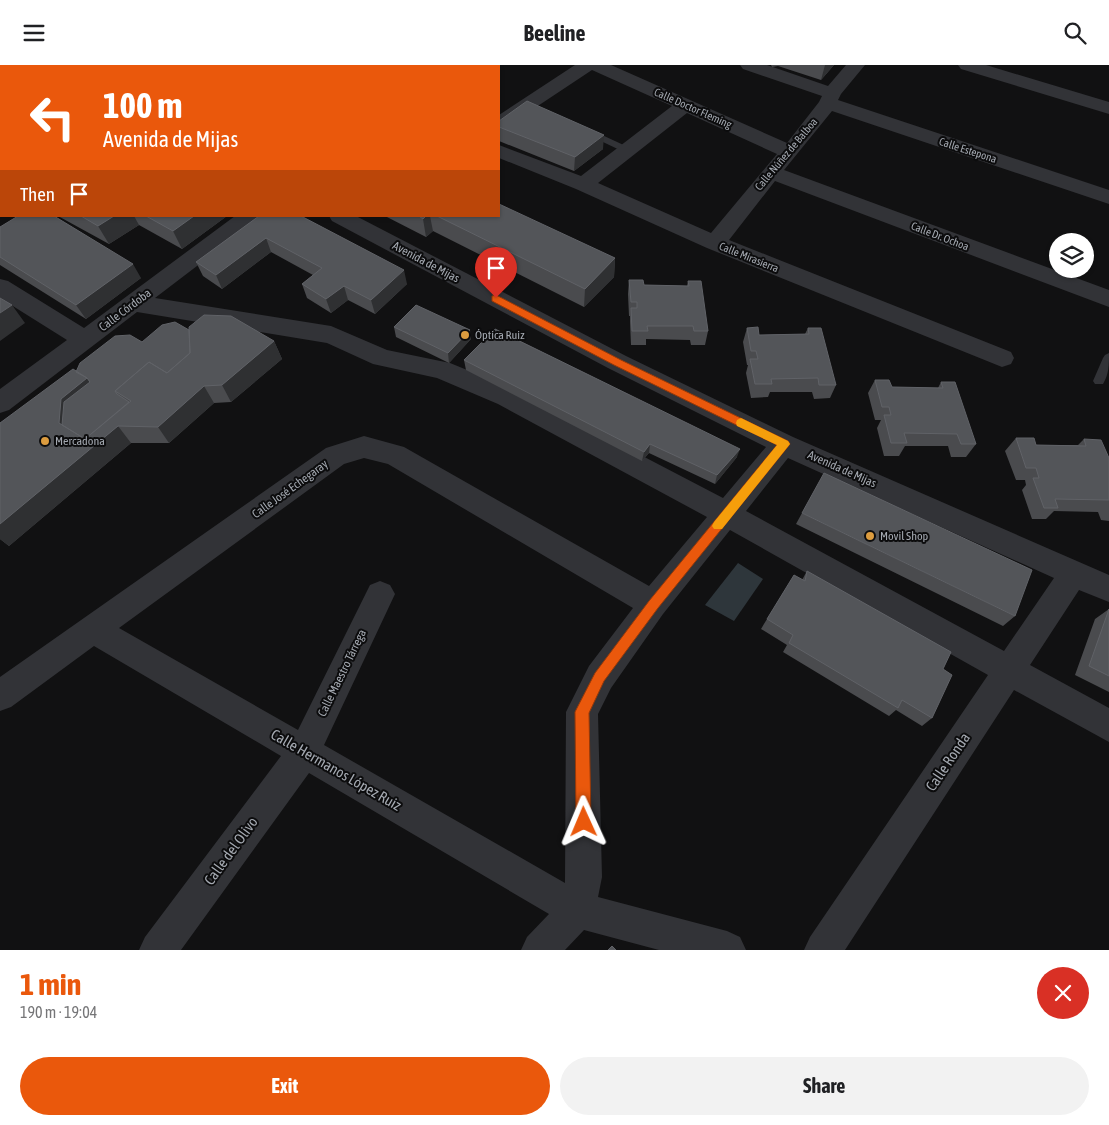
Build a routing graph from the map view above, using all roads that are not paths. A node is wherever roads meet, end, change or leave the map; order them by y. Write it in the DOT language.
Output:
graph roads {
  1 [pos="587,65"];
  2 [pos="596,65"];
  3 [pos="749,65"];
  4 [pos="856,65"];
  5 [pos="967,65"];
  6 [pos="830,98"];
  7 [pos="686,105"];
  8 [pos="1109,108"];
  9 [pos="500,122"];
  10 [pos="582,129"];
  11 [pos="626,150"];
  12 [pos="500,151"];
  13 [pos="790,152"];
  14 [pos="770,172"];
  15 [pos="583,183"];
  16 [pos="1109,197"];
  17 [pos="248,217"];
  18 [pos="341,217"];
  19 [pos="715,243"];
  20 [pos="0,287"];
  21 [pos="1109,299"];
  22 [pos="134,303"];
  23 [pos="85,339"];
  24 [pos="1002,358"];
  25 [pos="1109,358"];
  26 [pos="1099,381"];
  27 [pos="0,403"];
  28 [pos="784,444"];
  29 [pos="727,514"];
  30 [pos="1074,573"];
  31 [pos="1109,589"];
  32 [pos="380,594"];
  33 [pos="653,605"];
  34 [pos="94,630"];
  35 [pos="1009,670"];
  36 [pos="0,696"];
  37 [pos="1109,726"];
  38 [pos="304,752"];
  39 [pos="578,910"];
  40 [pos="158,950"];
  41 [pos="540,950"];
  42 [pos="727,950"];
  43 [pos="823,950"];
  1 -- 9 [label="street"];
  2 -- 7 [label="street, Calle Doctor Fleming"];
  3 -- 6 [label="street, Calle Estepona"];
  4 -- 6 [label="street, Calle Núñez de Balboa"];
  5 -- 8 [label="street"];
  6 -- 13 [label="street, Calle Núñez de Balboa"];
  6 -- 16 [label="street, Calle Estepona"];
  7 -- 11 [label="street"];
  7 -- 13 [label="street, Calle Doctor Fleming"];
  10 -- 11 [label="lane"];
  11 -- 15 [label="street"];
  12 -- 15 [label="street, Calle Mirasierra"];
  13 -- 14 [label="street, Calle Núñez de Balboa"];
  14 -- 19 [label="street, Calle Núñez de Balboa"];
  14 -- 21 [label="street, Calle Dr. Ochoa"];
  15 -- 19 [label="street, Calle Mirasierra"];
  17 -- 22 [label="street, Calle Córdoba"];
  18 -- 28 [label="street, Avenida de Mijas"];
  19 -- 24 [label="street, Calle Mirasierra"];
  20 -- 23 [label="street"];
  22 -- 23 [label="street, Calle Córdoba"];
  22 -- 29 [label="street"];
  23 -- 27 [label="street, Calle Córdoba"];
  25 -- 26 [label="lane"];
  28 -- 29 [label="street"];
  28 -- 30 [label="street, Avenida de Mijas"];
  29 -- 33 [label="street"];
  29 -- 35 [label="street"];
  30 -- 31 [label="street, Avenida de Mijas"];
  30 -- 35 [label="street, Calle Ronda"];
  32 -- 38 [label="street, Calle Maestro Tárrega"];
  33 -- 34 [label="street, Calle José Echegaray"];
  33 -- 39 [label="street"];
  34 -- 36 [label="street, Calle José Echegaray"];
  34 -- 38 [label="street, Calle Hermanos López Ruiz"];
  35 -- 37 [label="street"];
  35 -- 43 [label="street, Calle Ronda"];
  38 -- 39 [label="street, Calle Hermanos López Ruiz"];
  38 -- 40 [label="street, Calle del Olivo"];
  39 -- 41 [label="street"];
  39 -- 42 [label="street, Calle Hermanos López Ruiz"];
}
